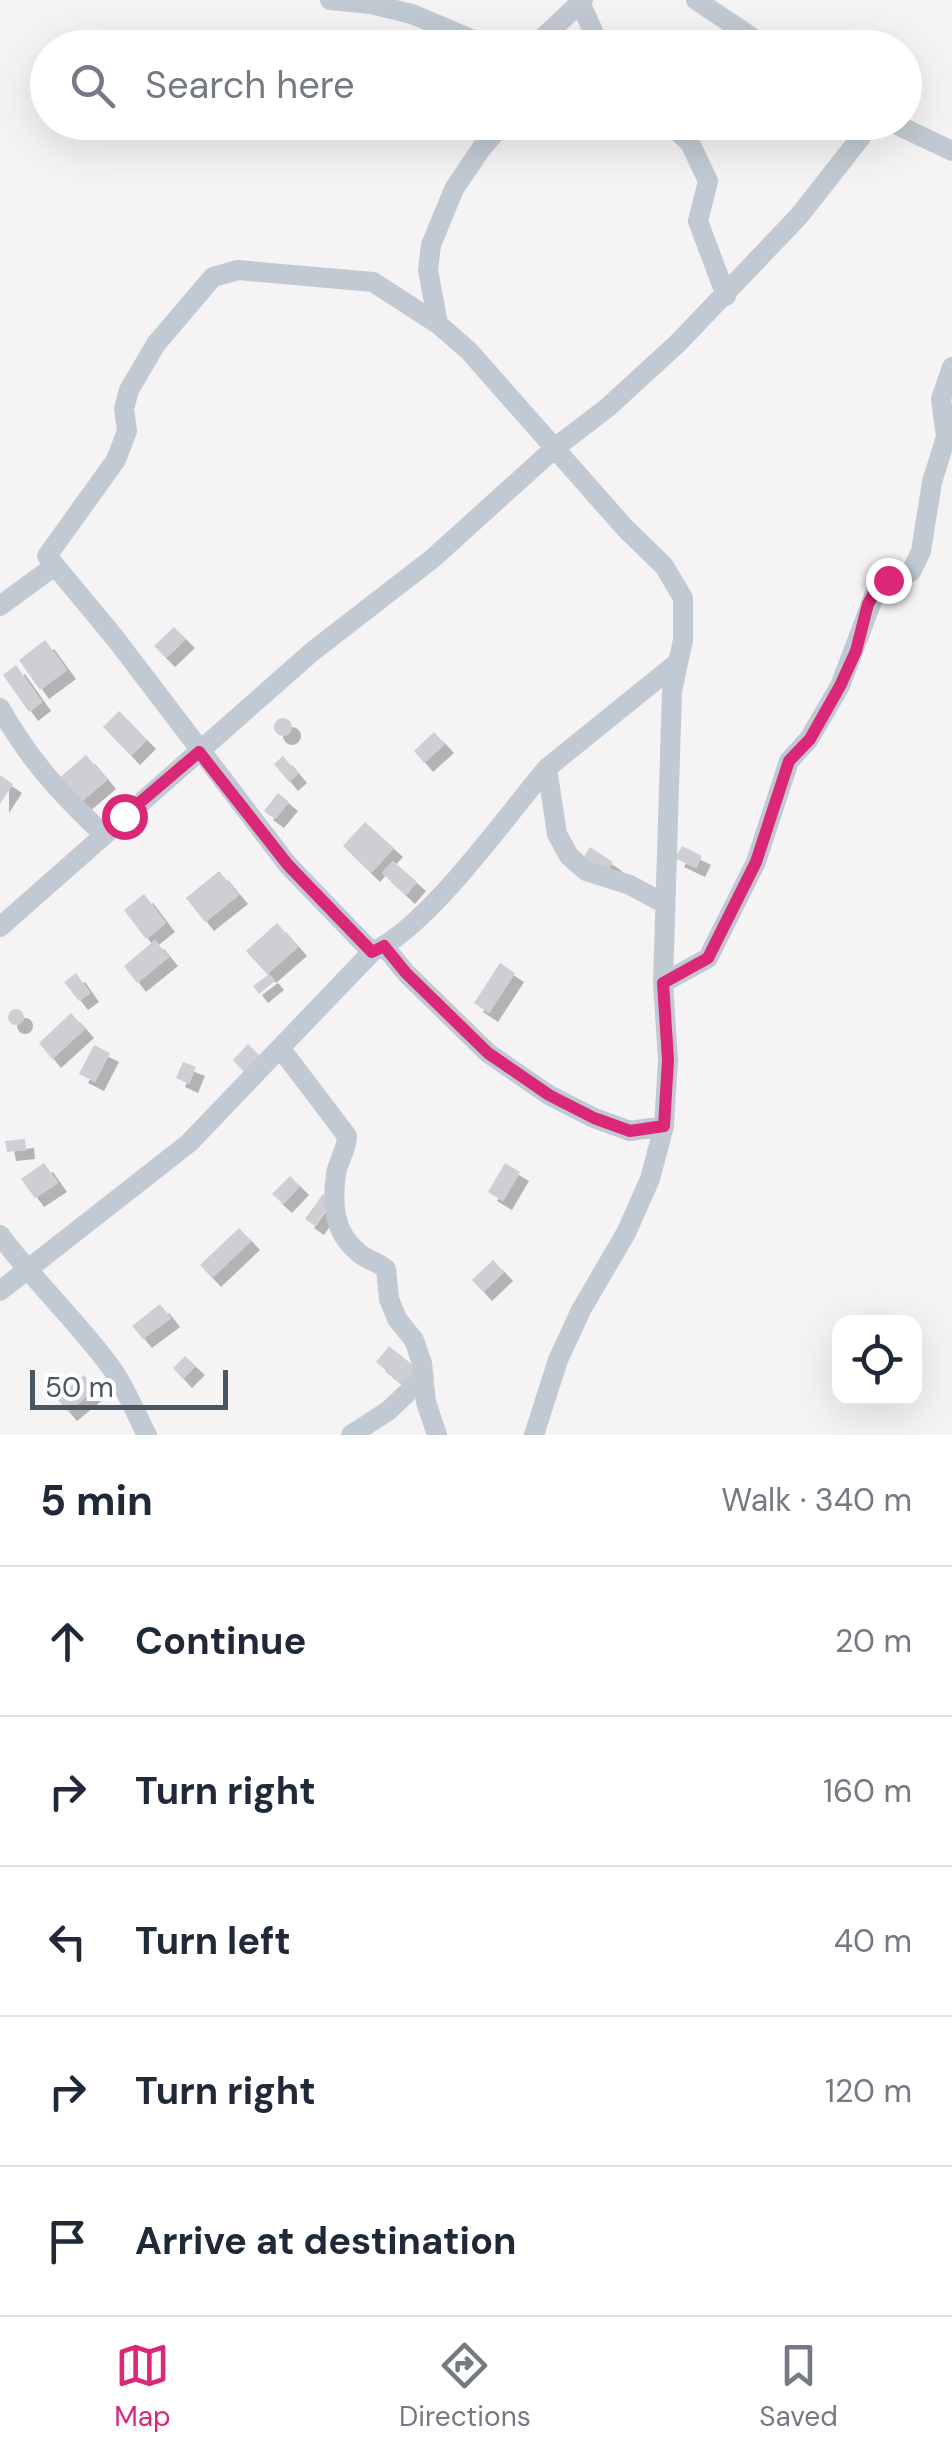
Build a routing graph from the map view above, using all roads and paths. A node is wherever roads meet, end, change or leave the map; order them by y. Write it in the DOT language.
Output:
graph roads {
  1 [pos="330,0"];
  2 [pos="696,0"];
  3 [pos="582,2"];
  4 [pos="450,30"];
  5 [pos="552,30"];
  6 [pos="594,30"];
  7 [pos="741,30"];
  8 [pos="922,137"];
  9 [pos="490,140"];
  10 [pos="686,140"];
  11 [pos="855,140"];
  12 [pos="952,151"];
  13 [pos="726,296"];
  14 [pos="438,324"];
  15 [pos="952,367"];
  16 [pos="556,447"];
  17 [pos="54,567"];
  18 [pos="0,606"];
  19 [pos="677,663"];
  20 [pos="0,708"];
  21 [pos="199,752"];
  22 [pos="547,768"];
  23 [pos="104,835"];
  24 [pos="665,904"];
  25 [pos="0,926"];
  26 [pos="378,949"];
  27 [pos="663,983"];
  28 [pos="281,1049"];
  29 [pos="664,1126"];
  30 [pos="0,1235"];
  31 [pos="26,1270"];
  32 [pos="0,1291"];
  33 [pos="424,1377"];
  34 [pos="147,1435"];
  35 [pos="351,1435"];
  36 [pos="437,1435"];
  37 [pos="534,1435"];
  1 -- 4 [label="street"];
  2 -- 7 [label="street"];
  3 -- 5 [label="street"];
  3 -- 6 [label="street"];
  8 -- 12 [label="street"];
  9 -- 14 [label="street"];
  10 -- 13 [label="street"];
  11 -- 13 [label="street"];
  13 -- 16 [label="street"];
  14 -- 16 [label="street"];
  14 -- 17 [label="street"];
  15 -- 27 [label="street"];
  16 -- 19 [label="street"];
  16 -- 21 [label="street"];
  17 -- 18 [label="street"];
  17 -- 21 [label="street"];
  19 -- 22 [label="street"];
  19 -- 24 [label="street"];
  20 -- 23 [label="street"];
  21 -- 23 [label="street"];
  21 -- 26 [label="street"];
  22 -- 24 [label="street"];
  22 -- 26 [label="street"];
  23 -- 25 [label="street"];
  24 -- 27 [label="street"];
  26 -- 28 [label="street"];
  26 -- 29 [label="street"];
  27 -- 29 [label="street"];
  28 -- 31 [label="street"];
  28 -- 33 [label="street"];
  29 -- 37 [label="street"];
  30 -- 31 [label="street"];
  31 -- 32 [label="street"];
  31 -- 34 [label="street"];
  33 -- 35 [label="street"];
  33 -- 36 [label="street"];
}
